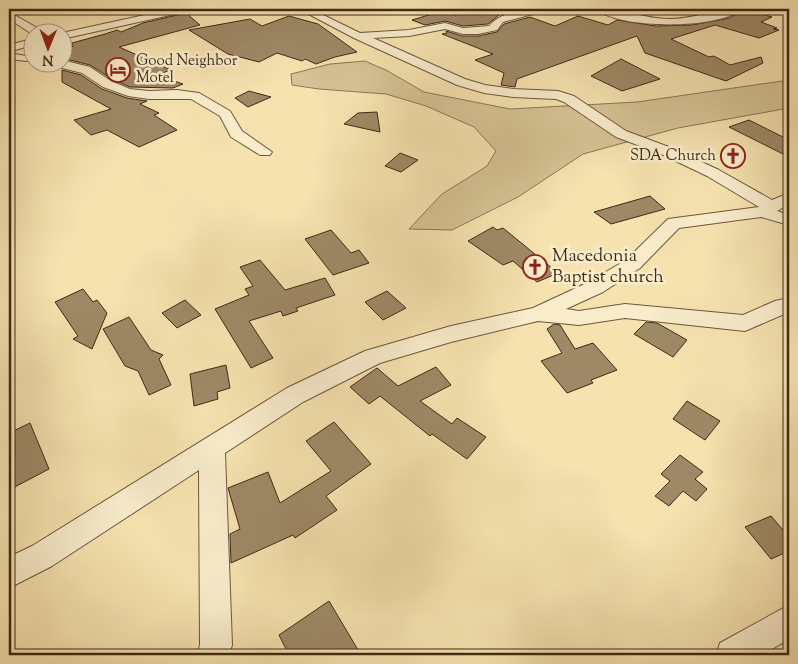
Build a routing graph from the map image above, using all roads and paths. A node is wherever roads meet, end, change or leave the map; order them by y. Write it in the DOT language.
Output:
graph roads {
  1 [pos="184,9"];
  2 [pos="304,9"];
  3 [pos="541,9"];
  4 [pos="601,9"];
  5 [pos="736,9"];
  6 [pos="9,15"];
  7 [pos="22,23"];
  8 [pos="72,34"];
  9 [pos="358,36"];
  10 [pos="22,45"];
  11 [pos="9,49"];
  12 [pos="9,56"];
  13 [pos="22,58"];
  14 [pos="72,66"];
  15 [pos="265,152"];
  16 [pos="778,209"];
  17 [pos="789,305"];
  18 [pos="538,314"];
  19 [pos="212,448"];
  20 [pos="9,573"];
  21 [pos="789,621"];
  22 [pos="213,655"];
  23 [pos="732,655"];
  1 -- 8 [label="street"];
  2 -- 9 [label="street"];
  3 -- 9 [label="street"];
  4 -- 5 [label="street"];
  6 -- 7 [label="street"];
  9 -- 16 [label="street"];
  10 -- 11 [label="street"];
  12 -- 13 [label="street"];
  14 -- 15 [label="street"];
  16 -- 18 [label="street"];
  17 -- 18 [label="street"];
  18 -- 19 [label="street"];
  19 -- 20 [label="street"];
  19 -- 22 [label="street"];
  21 -- 23 [label="street"];
}
